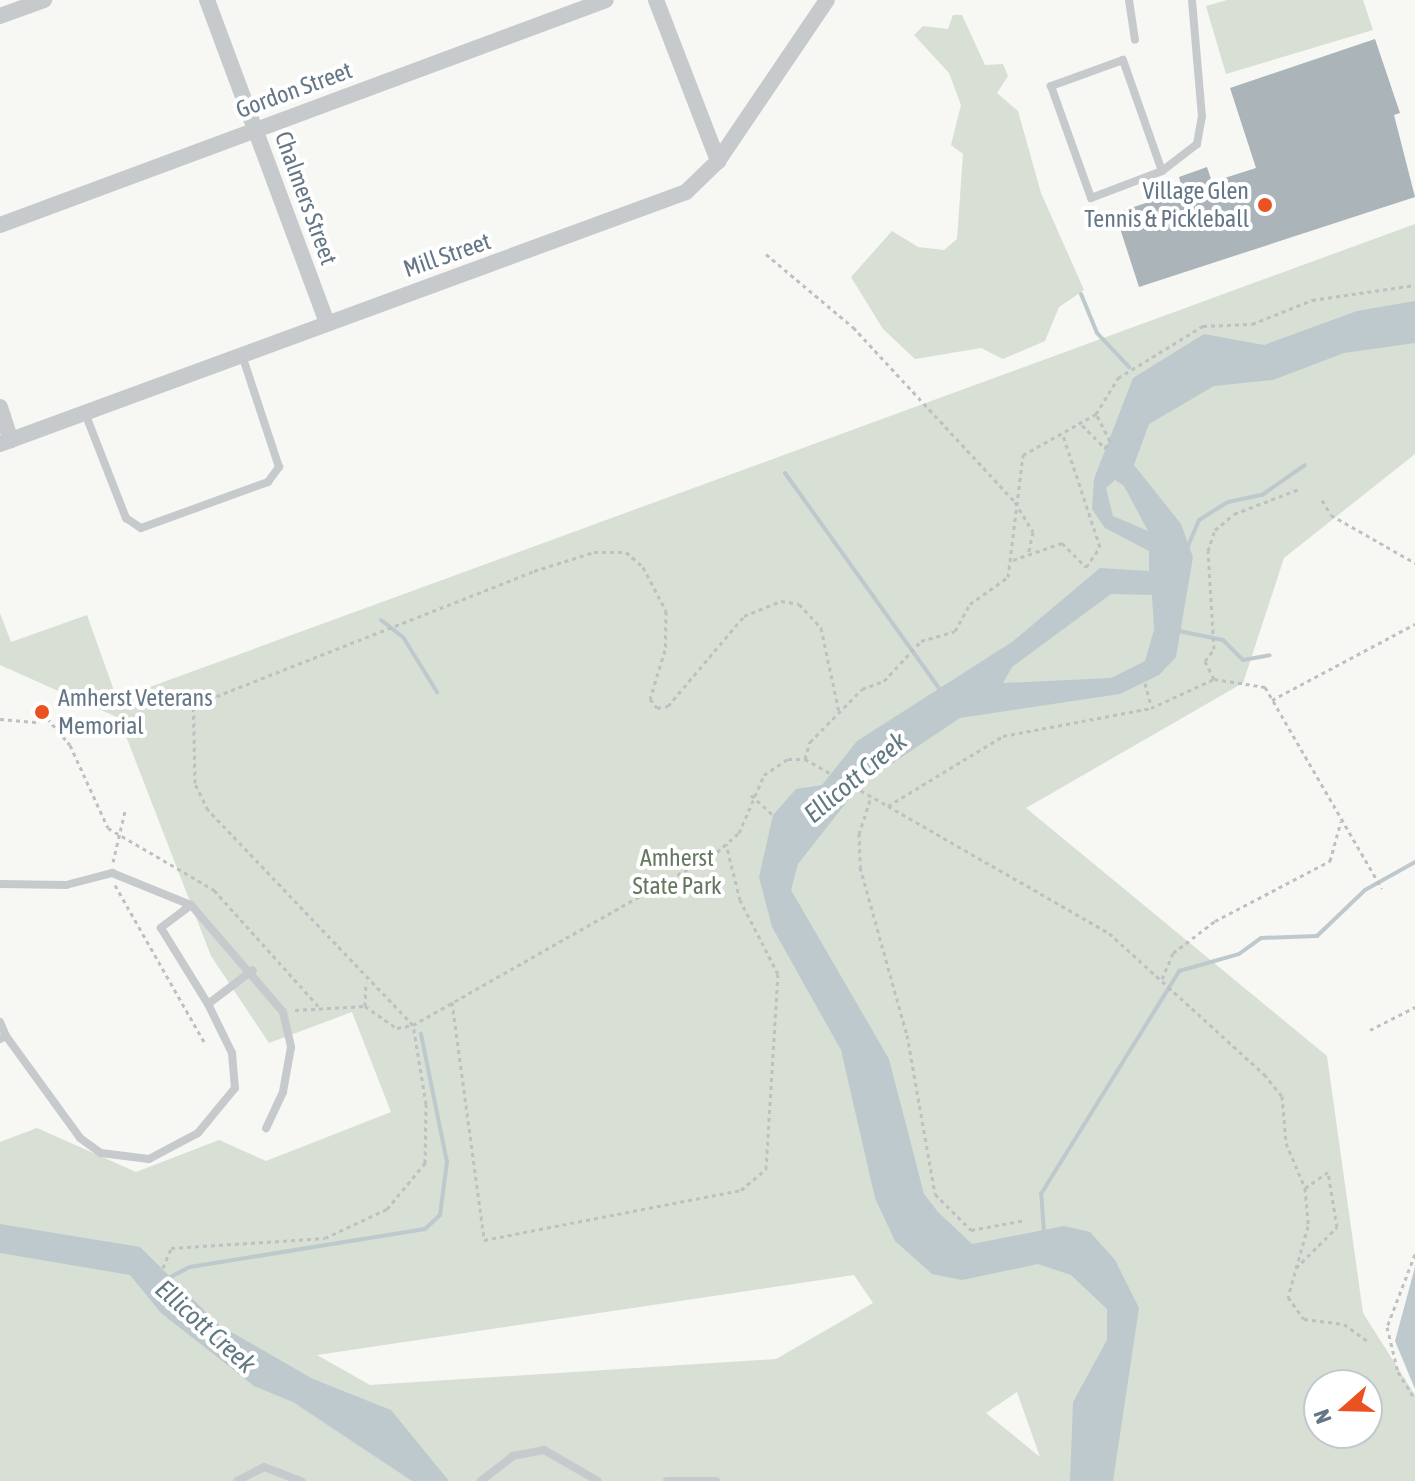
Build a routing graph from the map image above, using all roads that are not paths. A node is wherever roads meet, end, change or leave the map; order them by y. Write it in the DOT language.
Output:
graph roads {
  1 [pos="44,0"];
  2 [pos="207,0"];
  3 [pos="606,0"];
  4 [pos="656,0"];
  5 [pos="827,0"];
  6 [pos="1129,0"];
  7 [pos="1192,0"];
  8 [pos="0,16"];
  9 [pos="1135,40"];
  10 [pos="255,130"];
  11 [pos="718,161"];
  12 [pos="1162,171"];
  13 [pos="0,225"];
  14 [pos="327,322"];
  15 [pos="241,354"];
  16 [pos="0,407"];
  17 [pos="85,412"];
  18 [pos="6,442"];
  19 [pos="0,884"];
  20 [pos="191,905"];
  21 [pos="253,970"];
  22 [pos="208,1004"];
  23 [pos="0,1022"];
  24 [pos="3,1038"];
  25 [pos="266,1128"];
  26 [pos="594,1480"];
  27 [pos="237,1481"];
  28 [pos="301,1481"];
  29 [pos="481,1481"];
  30 [pos="667,1481"];
  31 [pos="716,1481"];
  1 -- 8 [label="street"];
  2 -- 10 [label="street, Chalmers Street"];
  3 -- 10 [label="street, Gordon Street"];
  4 -- 11 [label="street"];
  5 -- 11 [label="street, Mill Street"];
  6 -- 9 [label="lane"];
  7 -- 12 [label="lane"];
  10 -- 13 [label="street, Gordon Street"];
  10 -- 14 [label="street, Chalmers Street"];
  11 -- 14 [label="street, Mill Street"];
  12 -- 12 [label="lane"];
  14 -- 15 [label="street, Mill Street"];
  15 -- 17 [label="street, Mill Street"];
  15 -- 17 [label="lane"];
  16 -- 18 [label="street"];
  17 -- 18 [label="street, Mill Street"];
  19 -- 20 [label="lane"];
  20 -- 21 [label="lane"];
  20 -- 22 [label="lane"];
  21 -- 22 [label="lane"];
  21 -- 25 [label="lane"];
  22 -- 24 [label="lane"];
  23 -- 24 [label="lane"];
  26 -- 29 [label="lane"];
  27 -- 28 [label="lane"];
  30 -- 31 [label="lane"];
}
